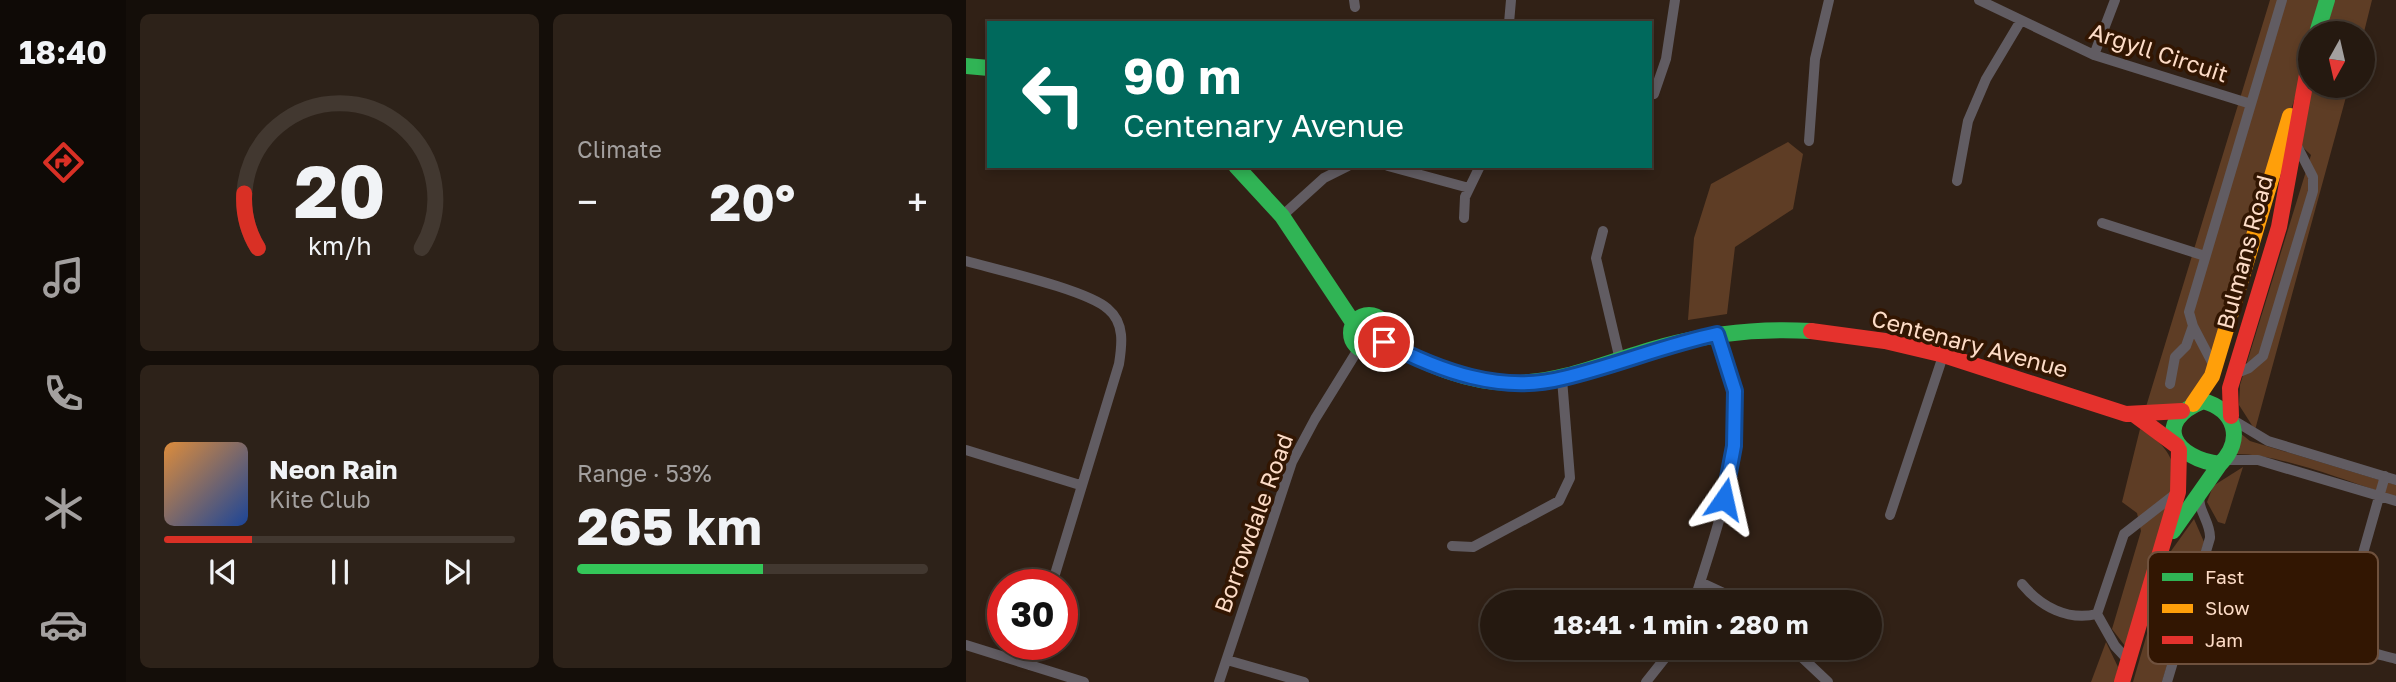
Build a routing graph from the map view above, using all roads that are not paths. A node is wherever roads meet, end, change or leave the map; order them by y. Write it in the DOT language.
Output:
graph roads {
  1 [pos="1511,0"];
  2 [pos="1675,0"];
  3 [pos="1829,0"];
  4 [pos="1979,0"];
  5 [pos="2115,0"];
  6 [pos="2282,0"];
  7 [pos="2327,0"];
  8 [pos="1508,21"];
  9 [pos="2321,21"];
  10 [pos="2020,22"];
  11 [pos="2094,55"];
  12 [pos="966,65"];
  13 [pos="987,68"];
  14 [pos="2298,93"];
  15 [pos="1654,94"];
  16 [pos="2302,98"];
  17 [pos="2251,104"];
  18 [pos="2294,139"];
  19 [pos="1809,141"];
  20 [pos="1238,168"];
  21 [pos="1344,168"];
  22 [pos="1395,168"];
  23 [pos="1479,168"];
  24 [pos="1957,181"];
  25 [pos="1469,188"];
  26 [pos="1282,216"];
  27 [pos="1464,218"];
  28 [pos="2102,223"];
  29 [pos="1604,231"];
  30 [pos="2205,256"];
  31 [pos="966,261"];
  32 [pos="1354,324"];
  33 [pos="2193,327"];
  34 [pos="1717,334"];
  35 [pos="1384,342"];
  36 [pos="2186,346"];
  37 [pos="1359,348"];
  38 [pos="2204,348"];
  39 [pos="1943,356"];
  40 [pos="1620,359"];
  41 [pos="2215,368"];
  42 [pos="2234,374"];
  43 [pos="1562,379"];
  44 [pos="2169,384"];
  45 [pos="2188,407"];
  46 [pos="2135,415"];
  47 [pos="2232,418"];
  48 [pos="2178,448"];
  49 [pos="966,450"];
  50 [pos="2223,462"];
  51 [pos="2390,478"];
  52 [pos="1080,485"];
  53 [pos="2178,492"];
  54 [pos="2200,493"];
  55 [pos="2379,496"];
  56 [pos="2396,501"];
  57 [pos="1890,515"];
  58 [pos="1452,546"];
  59 [pos="2161,552"];
  60 [pos="2162,552"];
  61 [pos="2206,552"];
  62 [pos="2363,552"];
  63 [pos="1056,569"];
  64 [pos="1700,582"];
  65 [pos="2022,584"];
  66 [pos="1698,590"];
  67 [pos="1718,590"];
  68 [pos="2148,594"];
  69 [pos="2097,614"];
  70 [pos="966,646"];
  71 [pos="2378,654"];
  72 [pos="2396,659"];
  73 [pos="1030,660"];
  74 [pos="1227,660"];
  75 [pos="1663,660"];
  76 [pos="1805,660"];
  77 [pos="2128,660"];
  78 [pos="2172,664"];
  79 [pos="1029,665"];
  80 [pos="1084,682"];
  81 [pos="1219,682"];
  82 [pos="1304,682"];
  83 [pos="1646,682"];
  84 [pos="1828,682"];
  85 [pos="2122,682"];
  86 [pos="2167,682"];
  1 -- 8 [label="street"];
  2 -- 15 [label="street"];
  3 -- 19 [label="street"];
  4 -- 10 [label="street, Argyll Circuit"];
  5 -- 11 [label="street"];
  6 -- 17 [label="street"];
  7 -- 9 [label="street"];
  10 -- 11 [label="street, Argyll Circuit"];
  10 -- 24 [label="street"];
  11 -- 17 [label="street, Argyll Circuit"];
  12 -- 13 [label="street"];
  14 -- 41 [label="street, Bulmans Road"];
  16 -- 18 [label="street, Bulmans Road"];
  17 -- 30 [label="street"];
  18 -- 42 [label="street, Bulmans Road"];
  18 -- 42 [label="street"];
  20 -- 26 [label="street"];
  21 -- 26 [label="street"];
  22 -- 25 [label="street"];
  23 -- 25 [label="street"];
  25 -- 27 [label="street"];
  26 -- 32 [label="street"];
  28 -- 30 [label="street"];
  29 -- 40 [label="street"];
  30 -- 33 [label="street"];
  31 -- 52 [label="street"];
  32 -- 35 [label="street"];
  32 -- 37 [label="street"];
  33 -- 36 [label="street"];
  33 -- 38 [label="street"];
  34 -- 39 [label="street, Centenary Avenue"];
  34 -- 40 [label="street, Centenary Avenue"];
  34 -- 64 [label="street"];
  35 -- 37 [label="street"];
  35 -- 43 [label="street, Centenary Avenue"];
  36 -- 38 [label="street"];
  36 -- 44 [label="street"];
  37 -- 74 [label="street, Borrowdale Road"];
  38 -- 41 [label="street"];
  39 -- 46 [label="street, Centenary Avenue"];
  39 -- 57 [label="street"];
  40 -- 43 [label="street, Centenary Avenue"];
  41 -- 45 [label="street, Bulmans Road"];
  42 -- 47 [label="street, Bulmans Road"];
  43 -- 58 [label="street"];
  45 -- 46 [label="street, Centenary Avenue"];
  45 -- 47 [label="street"];
  45 -- 48 [label="street"];
  46 -- 48 [label="street, Centenary Avenue"];
  47 -- 50 [label="street"];
  47 -- 51 [label="street"];
  48 -- 50 [label="street"];
  48 -- 53 [label="street"];
  49 -- 52 [label="street"];
  50 -- 54 [label="street"];
  50 -- 55 [label="street"];
  51 -- 55 [label="street"];
  52 -- 63 [label="street"];
  53 -- 59 [label="street"];
  53 -- 69 [label="street"];
  54 -- 60 [label="street"];
  54 -- 61 [label="street"];
  55 -- 56 [label="street"];
  55 -- 62 [label="street"];
  64 -- 66 [label="street"];
  64 -- 67 [label="street"];
  65 -- 69 [label="street"];
  68 -- 77 [label="street"];
  69 -- 77 [label="street"];
  70 -- 79 [label="street"];
  71 -- 72 [label="street"];
  73 -- 79 [label="street"];
  74 -- 81 [label="street, Borrowdale Road"];
  74 -- 82 [label="street"];
  75 -- 83 [label="street"];
  76 -- 84 [label="street"];
  77 -- 85 [label="street"];
  78 -- 86 [label="street"];
  79 -- 80 [label="street"];
}
